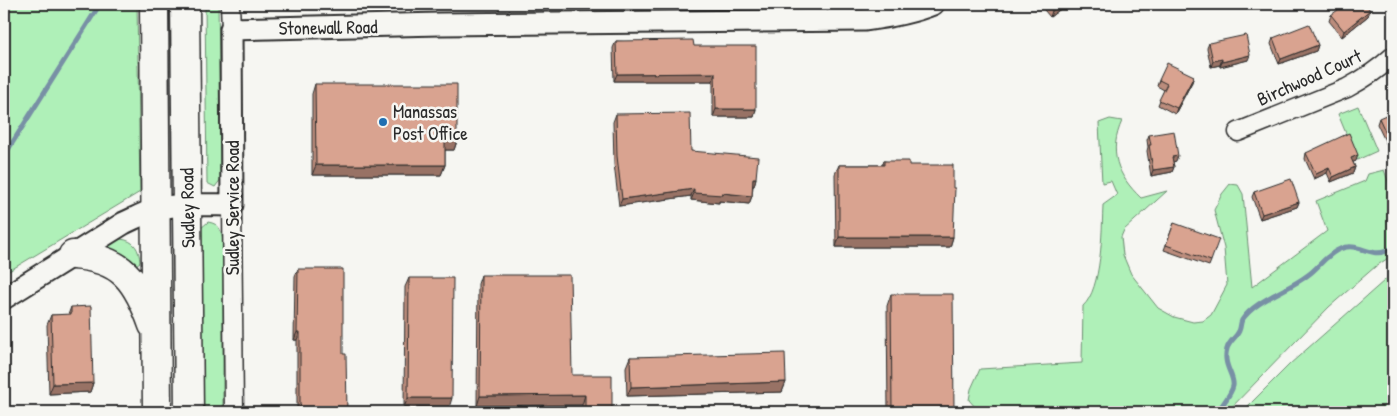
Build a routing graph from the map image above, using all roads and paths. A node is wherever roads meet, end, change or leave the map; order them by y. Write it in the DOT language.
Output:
graph roads {
  1 [pos="154,4"];
  2 [pos="185,4"];
  3 [pos="230,4"];
  4 [pos="933,4"];
  5 [pos="805,12"];
  6 [pos="231,29"];
  7 [pos="1393,56"];
  8 [pos="1238,132"];
  9 [pos="187,204"];
  10 [pos="232,205"];
  11 [pos="157,209"];
  12 [pos="73,255"];
  13 [pos="4,298"];
  14 [pos="157,343"];
  15 [pos="157,412"];
  16 [pos="188,412"];
  17 [pos="234,412"];
  1 -- 11 [label="main road, Sudley Road"];
  2 -- 9 [label="main road, Sudley Road"];
  3 -- 6 [label="street, Sudley Service Road"];
  4 -- 5 [label="street, Stonewall Road"];
  5 -- 6 [label="street, Stonewall Road"];
  6 -- 10 [label="street, Sudley Service Road"];
  7 -- 8 [label="street, Birchwood Court"];
  9 -- 10 [label="street"];
  9 -- 11 [label="street"];
  9 -- 16 [label="main road, Sudley Road"];
  10 -- 17 [label="street, Sudley Service Road"];
  11 -- 12 [label="street"];
  11 -- 14 [label="main road, Sudley Road"];
  12 -- 13 [label="street"];
  12 -- 14 [label="main road"];
  14 -- 15 [label="main road, Sudley Road"];
}
